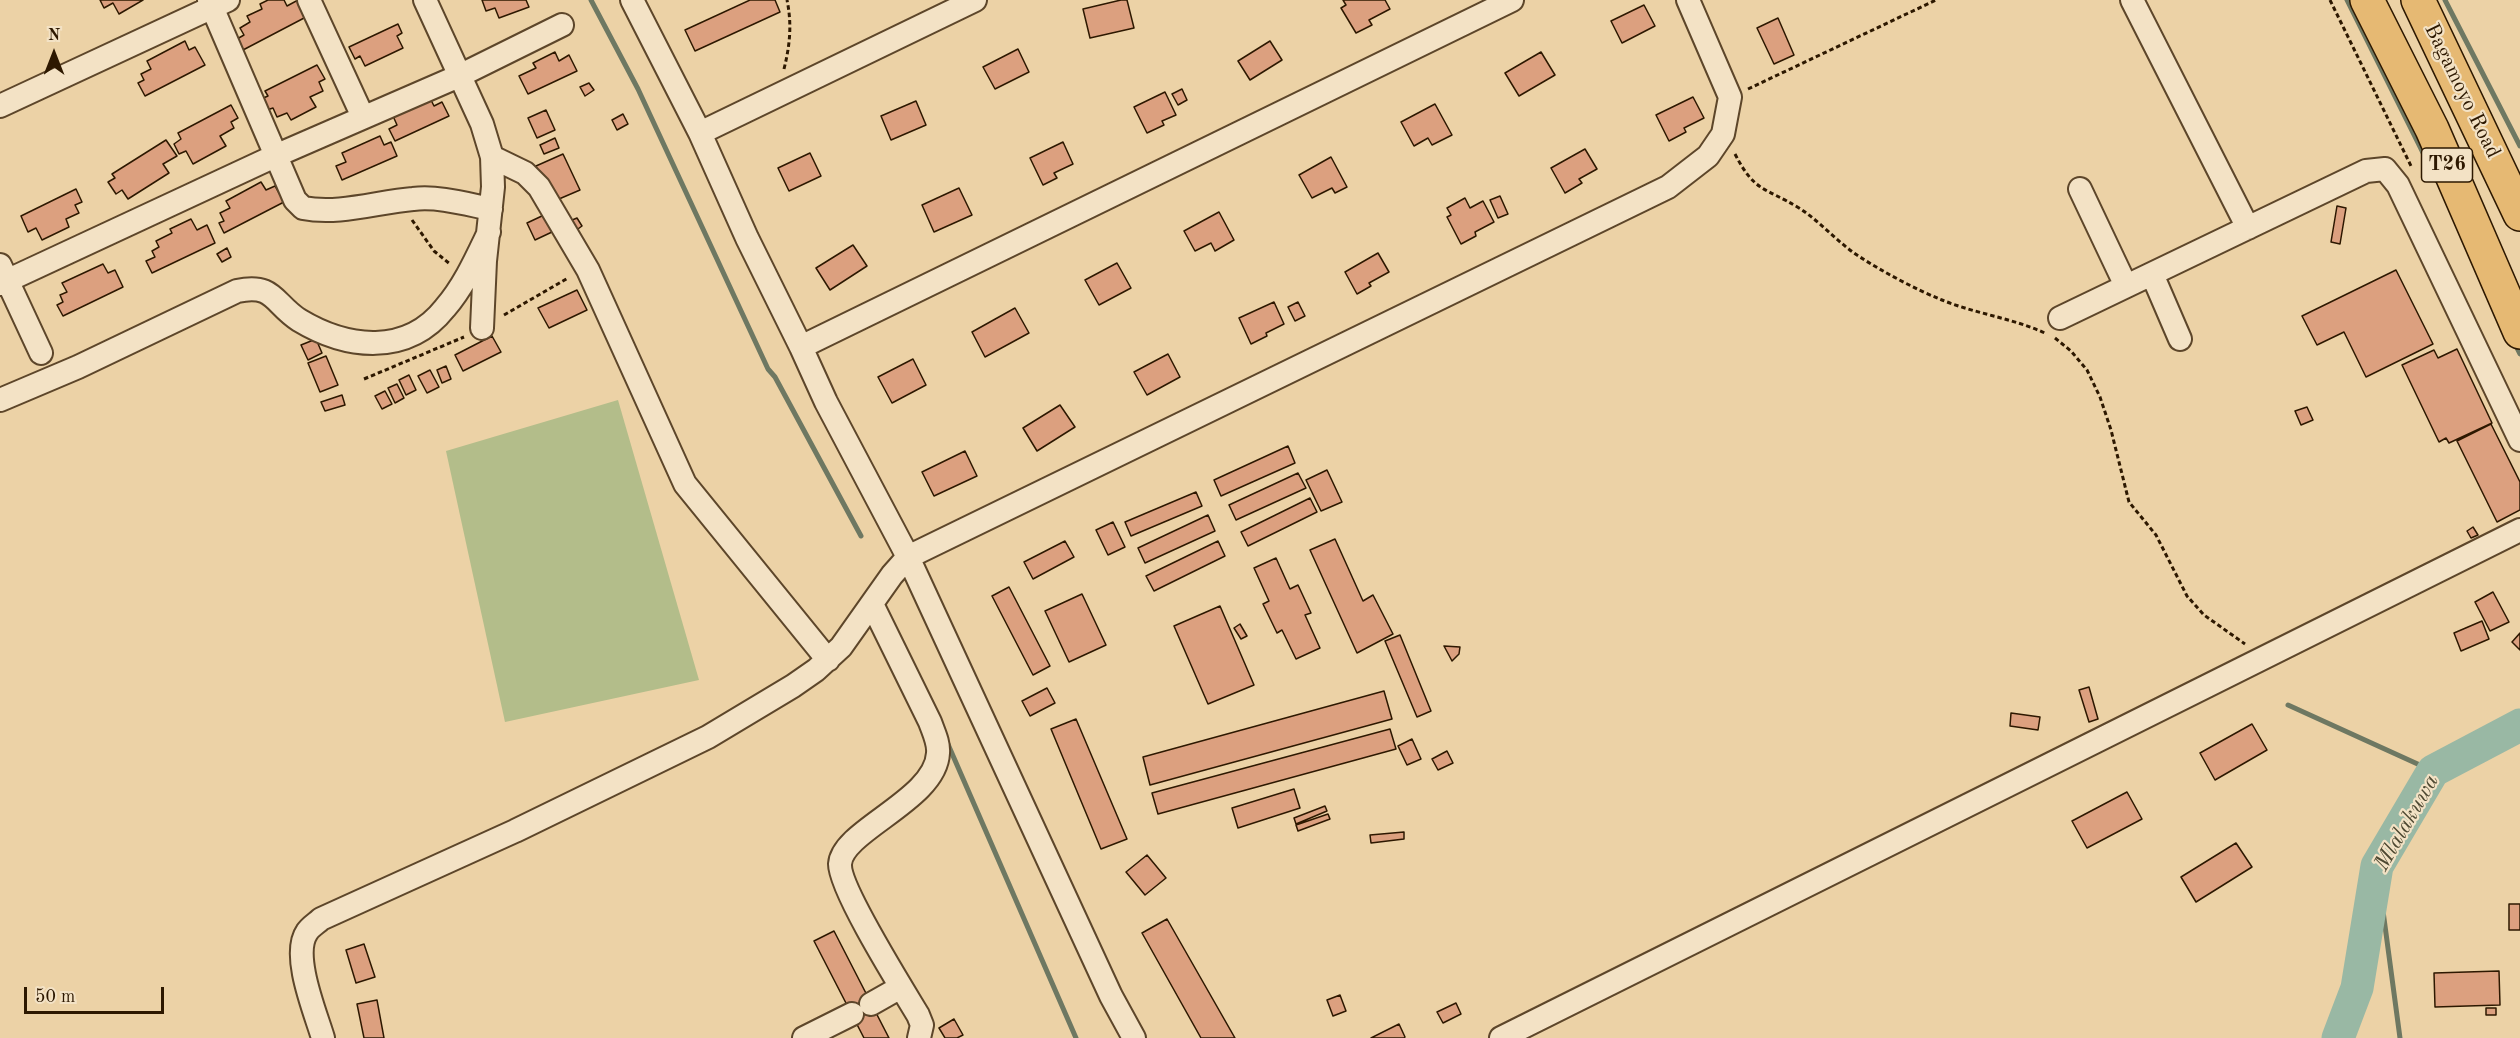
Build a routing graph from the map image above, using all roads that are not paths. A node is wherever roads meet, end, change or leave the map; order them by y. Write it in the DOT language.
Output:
graph roads {
  1 [pos="309,0"];
  2 [pos="424,0"];
  3 [pos="632,0"];
  4 [pos="975,0"];
  5 [pos="1512,0"];
  6 [pos="1688,0"];
  7 [pos="2132,0"];
  8 [pos="2367,0"];
  9 [pos="2418,0"];
  10 [pos="216,2"];
  11 [pos="562,25"];
  12 [pos="459,76"];
  13 [pos="0,106"];
  14 [pos="363,117"];
  15 [pos="700,133"];
  16 [pos="275,156"];
  17 [pos="492,157"];
  18 [pos="2080,189"];
  19 [pos="491,209"];
  20 [pos="2520,214"];
  21 [pos="2248,228"];
  22 [pos="489,232"];
  23 [pos="2152,274"];
  24 [pos="2,277"];
  25 [pos="2126,286"];
  26 [pos="2060,318"];
  27 [pos="482,327"];
  28 [pos="2520,332"];
  29 [pos="2180,339"];
  30 [pos="801,347"];
  31 [pos="41,353"];
  32 [pos="0,400"];
  33 [pos="2520,440"];
  34 [pos="2520,530"];
  35 [pos="908,557"];
  36 [pos="872,604"];
  37 [pos="828,660"];
  38 [pos="901,987"];
  39 [pos="323,1038"];
  40 [pos="804,1038"];
  41 [pos="919,1038"];
  42 [pos="1134,1038"];
  43 [pos="1501,1038"];
  1 -- 14 [label="lane"];
  2 -- 12 [label="lane"];
  3 -- 15 [label="lane"];
  4 -- 15 [label="lane"];
  5 -- 30 [label="lane"];
  6 -- 35 [label="lane"];
  7 -- 21 [label="lane"];
  8 -- 28 [label="highway, Bagamoyo Road / T26"];
  9 -- 20 [label="highway, Bagamoyo Road / T26"];
  10 -- 13 [label="lane"];
  10 -- 16 [label="lane"];
  11 -- 12 [label="lane"];
  12 -- 14 [label="lane"];
  12 -- 17 [label="lane"];
  14 -- 16 [label="lane"];
  15 -- 30 [label="lane"];
  16 -- 19 [label="lane"];
  16 -- 24 [label="lane"];
  17 -- 19 [label="lane"];
  17 -- 37 [label="lane"];
  18 -- 25 [label="lane"];
  19 -- 22 [label="lane"];
  21 -- 23 [label="lane"];
  21 -- 33 [label="lane"];
  22 -- 27 [label="lane"];
  22 -- 32 [label="lane"];
  23 -- 25 [label="lane"];
  23 -- 29 [label="lane"];
  24 -- 31 [label="lane"];
  25 -- 26 [label="lane"];
  30 -- 35 [label="lane"];
  34 -- 43 [label="lane"];
  35 -- 36 [label="lane"];
  35 -- 42 [label="lane"];
  36 -- 37 [label="lane"];
  36 -- 38 [label="lane"];
  37 -- 39 [label="lane"];
  38 -- 40 [label="lane"];
  38 -- 41 [label="lane"];
}
